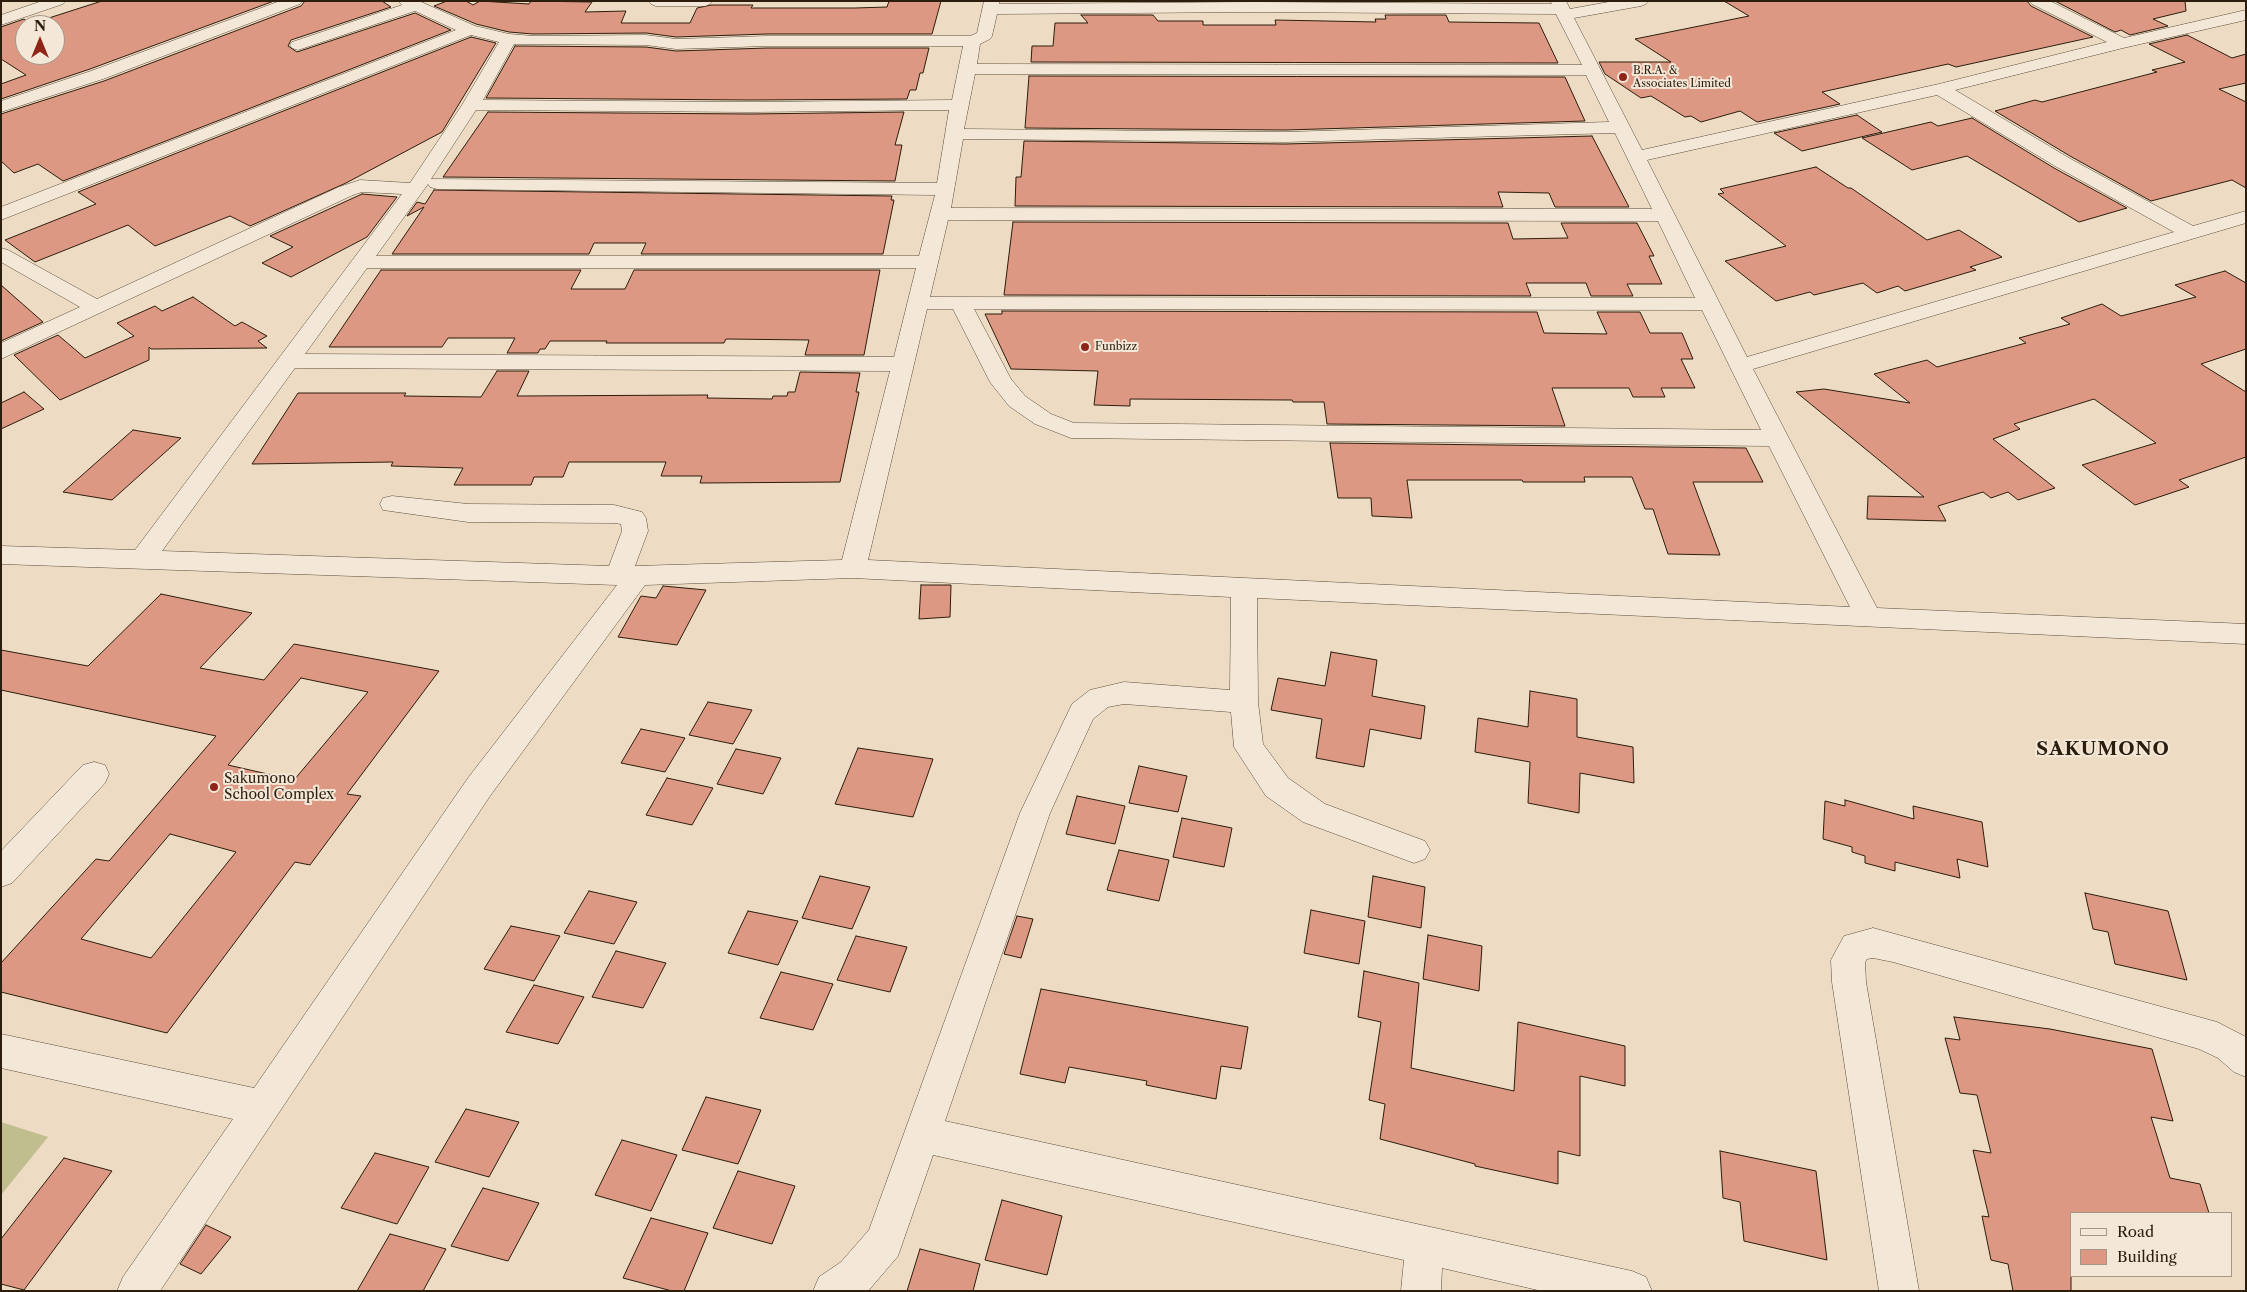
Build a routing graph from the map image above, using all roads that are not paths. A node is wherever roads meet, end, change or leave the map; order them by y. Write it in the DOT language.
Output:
graph roads {
  1 [pos="58,1"];
  2 [pos="295,1"];
  3 [pos="656,1"];
  4 [pos="705,1"];
  5 [pos="1640,1"];
  6 [pos="2037,1"];
  7 [pos="411,4"];
  8 [pos="991,5"];
  9 [pos="1562,8"];
  10 [pos="435,14"];
  11 [pos="2246,15"];
  12 [pos="1,20"];
  13 [pos="649,27"];
  14 [pos="470,30"];
  15 [pos="385,32"];
  16 [pos="509,39"];
  17 [pos="972,42"];
  18 [pos="2122,43"];
  19 [pos="298,45"];
  20 [pos="968,69"];
  21 [pos="1593,70"];
  22 [pos="1940,89"];
  23 [pos="471,105"];
  24 [pos="959,105"];
  25 [pos="1,107"];
  26 [pos="1621,127"];
  27 [pos="955,134"];
  28 [pos="1637,157"];
  29 [pos="437,183"];
  30 [pos="415,189"];
  31 [pos="946,189"];
  32 [pos="1,214"];
  33 [pos="940,214"];
  34 [pos="1666,215"];
  35 [pos="2246,217"];
  36 [pos="2190,233"];
  37 [pos="1,254"];
  38 [pos="362,262"];
  39 [pos="928,262"];
  40 [pos="960,303"];
  41 [pos="918,304"];
  42 [pos="1710,304"];
  43 [pos="96,307"];
  44 [pos="1,352"];
  45 [pos="289,361"];
  46 [pos="902,364"];
  47 [pos="1740,366"];
  48 [pos="1778,438"];
  49 [pos="392,504"];
  50 [pos="1,555"];
  51 [pos="142,559"];
  52 [pos="853,569"];
  53 [pos="628,575"];
  54 [pos="1244,589"];
  55 [pos="1869,618"];
  56 [pos="2246,634"];
  57 [pos="1244,702"];
  58 [pos="94,774"];
  59 [pos="1414,850"];
  60 [pos="1,874"];
  61 [pos="1,1051"];
  62 [pos="2246,1060"];
  63 [pos="261,1107"];
  64 [pos="922,1134"];
  65 [pos="1425,1245"];
  66 [pos="137,1291"];
  67 [pos="833,1291"];
  68 [pos="1421,1291"];
  69 [pos="1632,1291"];
  70 [pos="1899,1291"];
  1 -- 12 [label="street"];
  2 -- 25 [label="street"];
  3 -- 4 [label="street"];
  3 -- 13 [label="street"];
  5 -- 9 [label="street"];
  6 -- 18 [label="street"];
  7 -- 10 [label="street"];
  7 -- 19 [label="street"];
  8 -- 9 [label="street"];
  8 -- 17 [label="street"];
  9 -- 21 [label="street"];
  10 -- 14 [label="street"];
  10 -- 15 [label="street"];
  11 -- 18 [label="street"];
  13 -- 16 [label="street"];
  13 -- 17 [label="street"];
  14 -- 16 [label="street"];
  14 -- 32 [label="street"];
  16 -- 23 [label="street"];
  17 -- 20 [label="street"];
  18 -- 22 [label="street"];
  20 -- 21 [label="street"];
  20 -- 24 [label="street"];
  21 -- 26 [label="street"];
  22 -- 28 [label="street"];
  22 -- 36 [label="street"];
  23 -- 24 [label="street"];
  23 -- 30 [label="street"];
  24 -- 27 [label="street"];
  26 -- 27 [label="street"];
  26 -- 28 [label="street"];
  27 -- 31 [label="street"];
  28 -- 34 [label="street"];
  29 -- 31 [label="street"];
  30 -- 38 [label="street"];
  30 -- 43 [label="street"];
  31 -- 33 [label="street"];
  33 -- 34 [label="street"];
  33 -- 39 [label="street"];
  34 -- 42 [label="street"];
  35 -- 36 [label="street"];
  36 -- 47 [label="street"];
  37 -- 43 [label="street"];
  38 -- 39 [label="street"];
  38 -- 45 [label="street"];
  39 -- 41 [label="street"];
  40 -- 41 [label="street"];
  40 -- 42 [label="street"];
  40 -- 48 [label="street"];
  41 -- 46 [label="street"];
  42 -- 47 [label="street"];
  43 -- 44 [label="street"];
  45 -- 46 [label="street"];
  45 -- 51 [label="street"];
  46 -- 52 [label="street"];
  47 -- 48 [label="street"];
  48 -- 55 [label="street"];
  49 -- 53 [label="street"];
  50 -- 51 [label="street"];
  51 -- 53 [label="street"];
  52 -- 53 [label="street"];
  52 -- 54 [label="street"];
  53 -- 63 [label="street"];
  54 -- 55 [label="street"];
  54 -- 57 [label="street"];
  55 -- 56 [label="street"];
  57 -- 59 [label="street"];
  57 -- 64 [label="street"];
  58 -- 60 [label="street"];
  61 -- 63 [label="street"];
  62 -- 70 [label="street"];
  63 -- 66 [label="street"];
  64 -- 65 [label="street"];
  64 -- 67 [label="street"];
  65 -- 68 [label="street"];
  65 -- 69 [label="street"];
}
